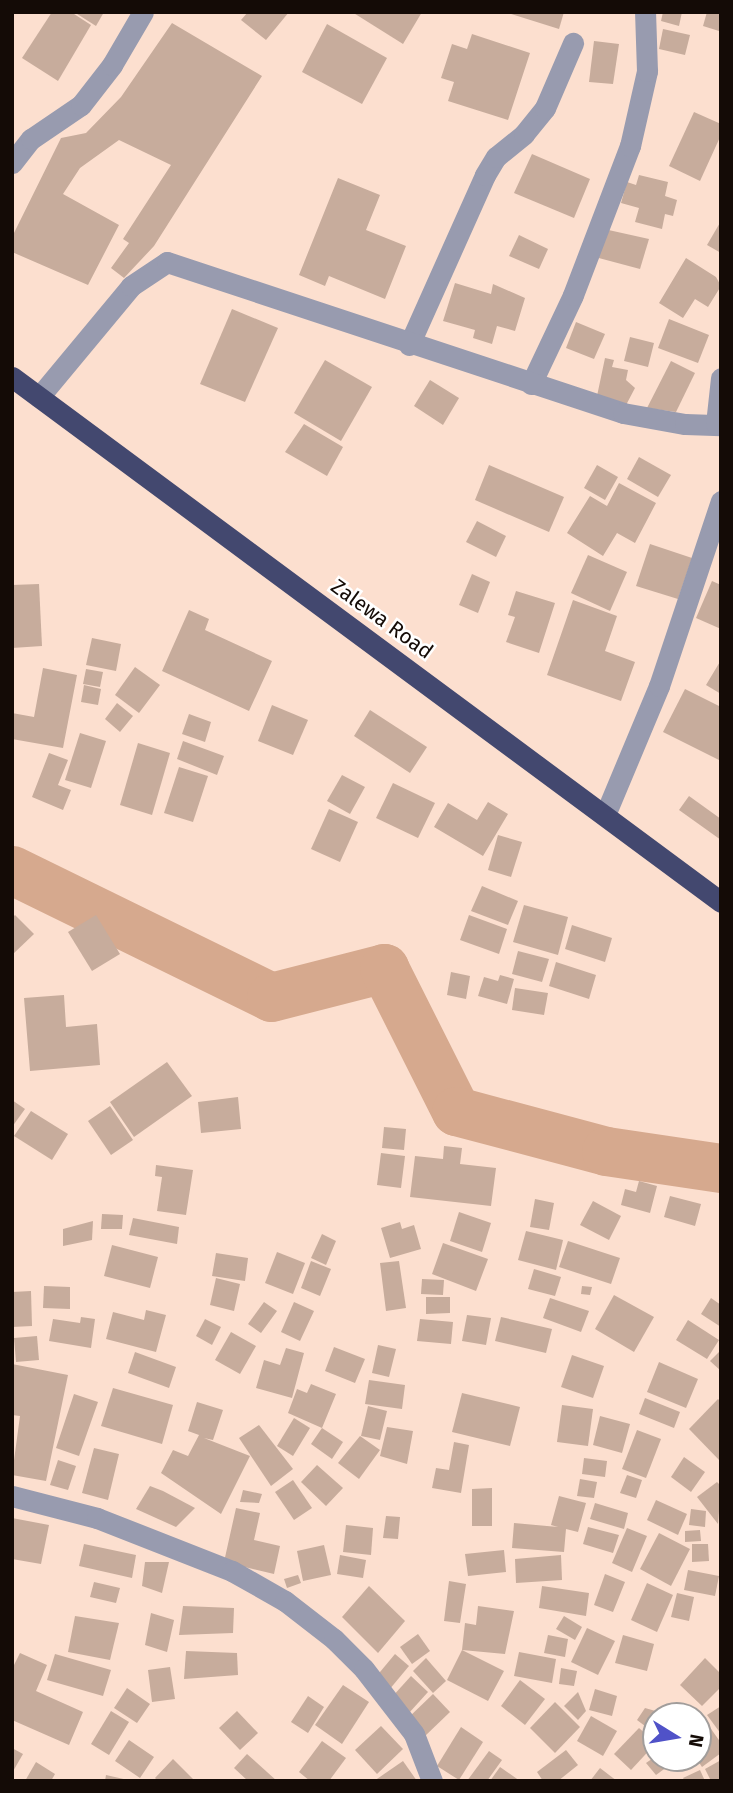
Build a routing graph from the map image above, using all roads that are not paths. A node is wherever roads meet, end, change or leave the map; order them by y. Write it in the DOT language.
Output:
graph roads {
  1 [pos="143,12"];
  2 [pos="645,12"];
  3 [pos="573,43"];
  4 [pos="12,163"];
  5 [pos="408,345"];
  6 [pos="12,377"];
  7 [pos="721,378"];
  8 [pos="531,384"];
  9 [pos="39,397"];
  10 [pos="719,425"];
  11 [pos="721,501"];
  12 [pos="605,815"];
  13 [pos="721,902"];
  14 [pos="12,1496"];
  15 [pos="432,1781"];
  1 -- 4 [label="street"];
  2 -- 8 [label="street"];
  3 -- 5 [label="street"];
  5 -- 8 [label="street"];
  5 -- 9 [label="street"];
  6 -- 9 [label="highway, Zalewa Road"];
  7 -- 10 [label="street"];
  8 -- 10 [label="street"];
  9 -- 12 [label="highway, Zalewa Road"];
  11 -- 12 [label="street"];
  12 -- 13 [label="highway, Zalewa Road"];
  14 -- 15 [label="street"];
}
